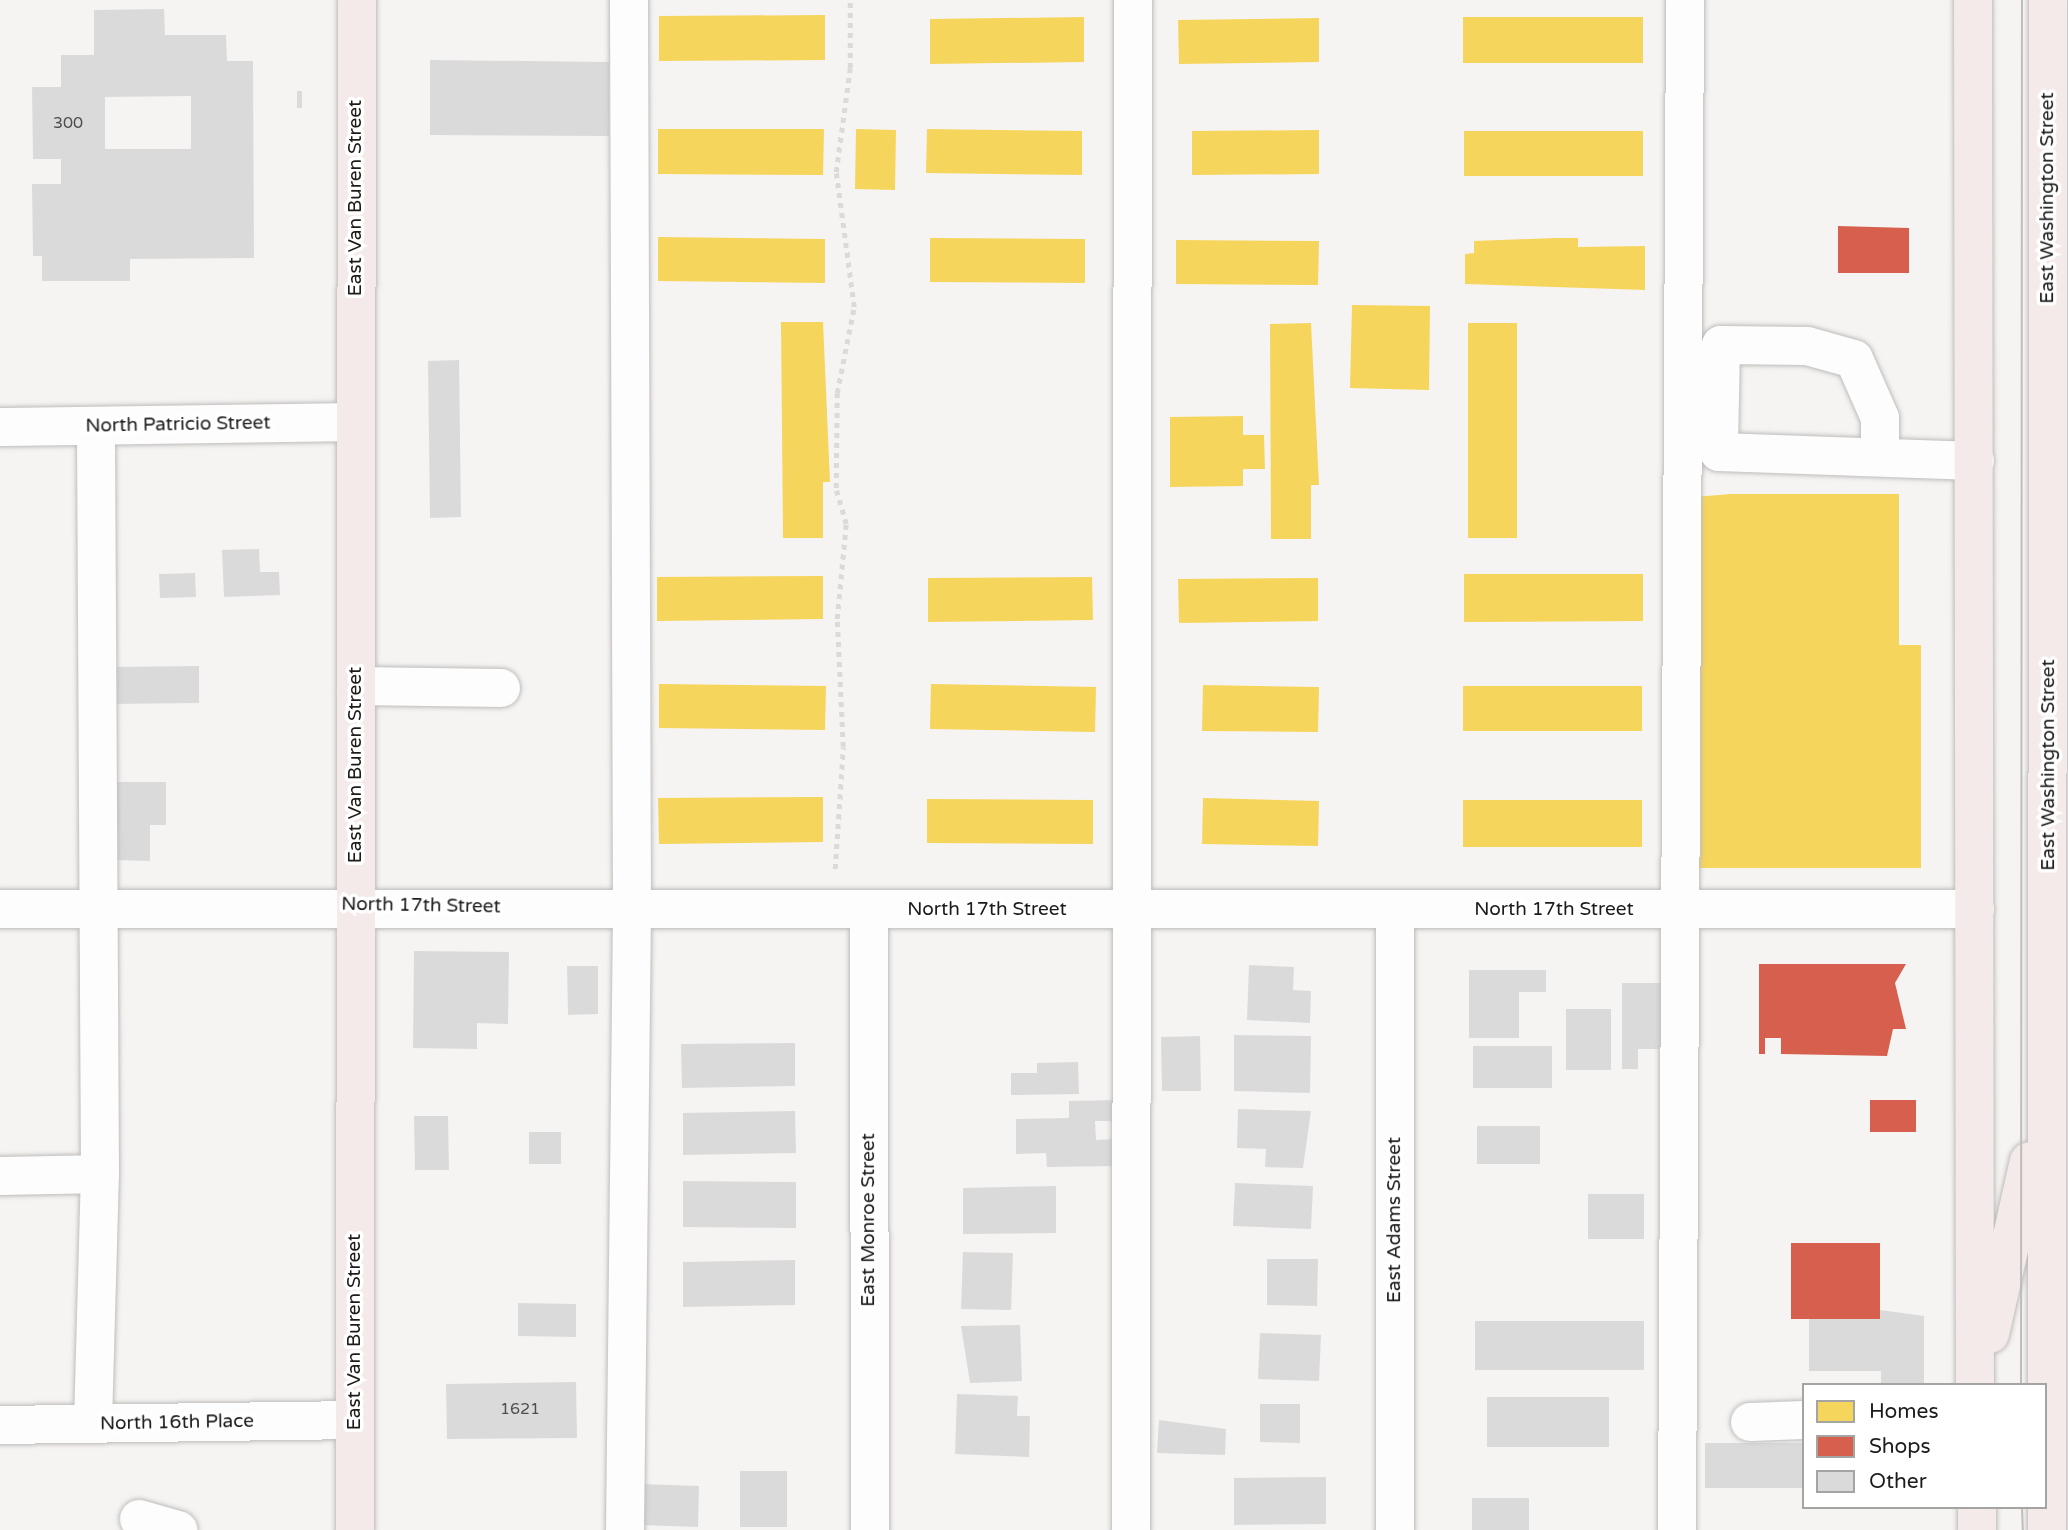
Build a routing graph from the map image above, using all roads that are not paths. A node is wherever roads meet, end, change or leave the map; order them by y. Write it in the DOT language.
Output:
graph roads {
  1 [pos="357,0"];
  2 [pos="629,0"];
  3 [pos="1133,0"];
  4 [pos="1685,0"];
  5 [pos="1973,0"];
  6 [pos="2048,0"];
  7 [pos="2058,265"];
  8 [pos="356,422"];
  9 [pos="96,426"];
  10 [pos="0,427"];
  11 [pos="1880,457"];
  12 [pos="1975,461"];
  13 [pos="356,686"];
  14 [pos="501,688"];
  15 [pos="357,905"];
  16 [pos="0,909"];
  17 [pos="98,909"];
  18 [pos="632,909"];
  19 [pos="869,909"];
  20 [pos="1975,909"];
  21 [pos="1678,910"];
  22 [pos="1132,911"];
  23 [pos="1395,911"];
  24 [pos="2058,917"];
  25 [pos="2048,1066"];
  26 [pos="100,1174"];
  27 [pos="0,1175"];
  28 [pos="1977,1383"];
  29 [pos="1977,1383"];
  30 [pos="354,1420"];
  31 [pos="1802,1420"];
  32 [pos="1750,1422"];
  33 [pos="93,1423"];
  34 [pos="0,1425"];
  35 [pos="2057,1448"];
  36 [pos="1977,1509"];
  37 [pos="139,1519"];
  38 [pos="178,1530"];
  39 [pos="355,1530"];
  40 [pos="625,1530"];
  41 [pos="870,1530"];
  42 [pos="1131,1530"];
  43 [pos="1395,1530"];
  44 [pos="1678,1530"];
  45 [pos="1977,1530"];
  46 [pos="2047,1530"];
  1 -- 8 [label="main road, East Van Buren Street"];
  2 -- 18 [label="street"];
  3 -- 22 [label="street"];
  4 -- 21 [label="street"];
  5 -- 12 [label="main road"];
  6 -- 7 [label="main road, East Washington Street"];
  7 -- 24 [label="main road, East Washington Street"];
  8 -- 9 [label="street, North Patricio Street"];
  8 -- 13 [label="main road, East Van Buren Street"];
  9 -- 10 [label="street, North Patricio Street"];
  9 -- 17 [label="street"];
  11 -- 11 [label="street"];
  11 -- 12 [label="street"];
  12 -- 20 [label="main road"];
  13 -- 14 [label="street"];
  13 -- 15 [label="main road, East Van Buren Street"];
  15 -- 17 [label="street, North 17th Street"];
  15 -- 18 [label="street, North 17th Street"];
  15 -- 30 [label="main road, East Van Buren Street"];
  16 -- 17 [label="street, North 17th Street"];
  17 -- 26 [label="street"];
  18 -- 19 [label="street, North 17th Street"];
  18 -- 40 [label="street"];
  19 -- 22 [label="street, North 17th Street"];
  19 -- 41 [label="street, East Monroe Street"];
  20 -- 21 [label="street, North 17th Street"];
  20 -- 28 [label="main road"];
  21 -- 23 [label="street, North 17th Street"];
  21 -- 44 [label="street"];
  22 -- 23 [label="street, North 17th Street"];
  22 -- 42 [label="street"];
  23 -- 43 [label="street, East Adams Street"];
  24 -- 25 [label="main road, East Washington Street"];
  25 -- 29 [label="main road"];
  25 -- 35 [label="main road, East Washington Street"];
  26 -- 27 [label="street"];
  26 -- 33 [label="street"];
  30 -- 33 [label="street, North 16th Place"];
  30 -- 39 [label="main road, East Van Buren Street"];
  31 -- 32 [label="street"];
  33 -- 34 [label="street, North 16th Place"];
  35 -- 46 [label="main road, East Washington Street"];
  36 -- 45 [label="main road"];
  37 -- 38 [label="street"];
}
